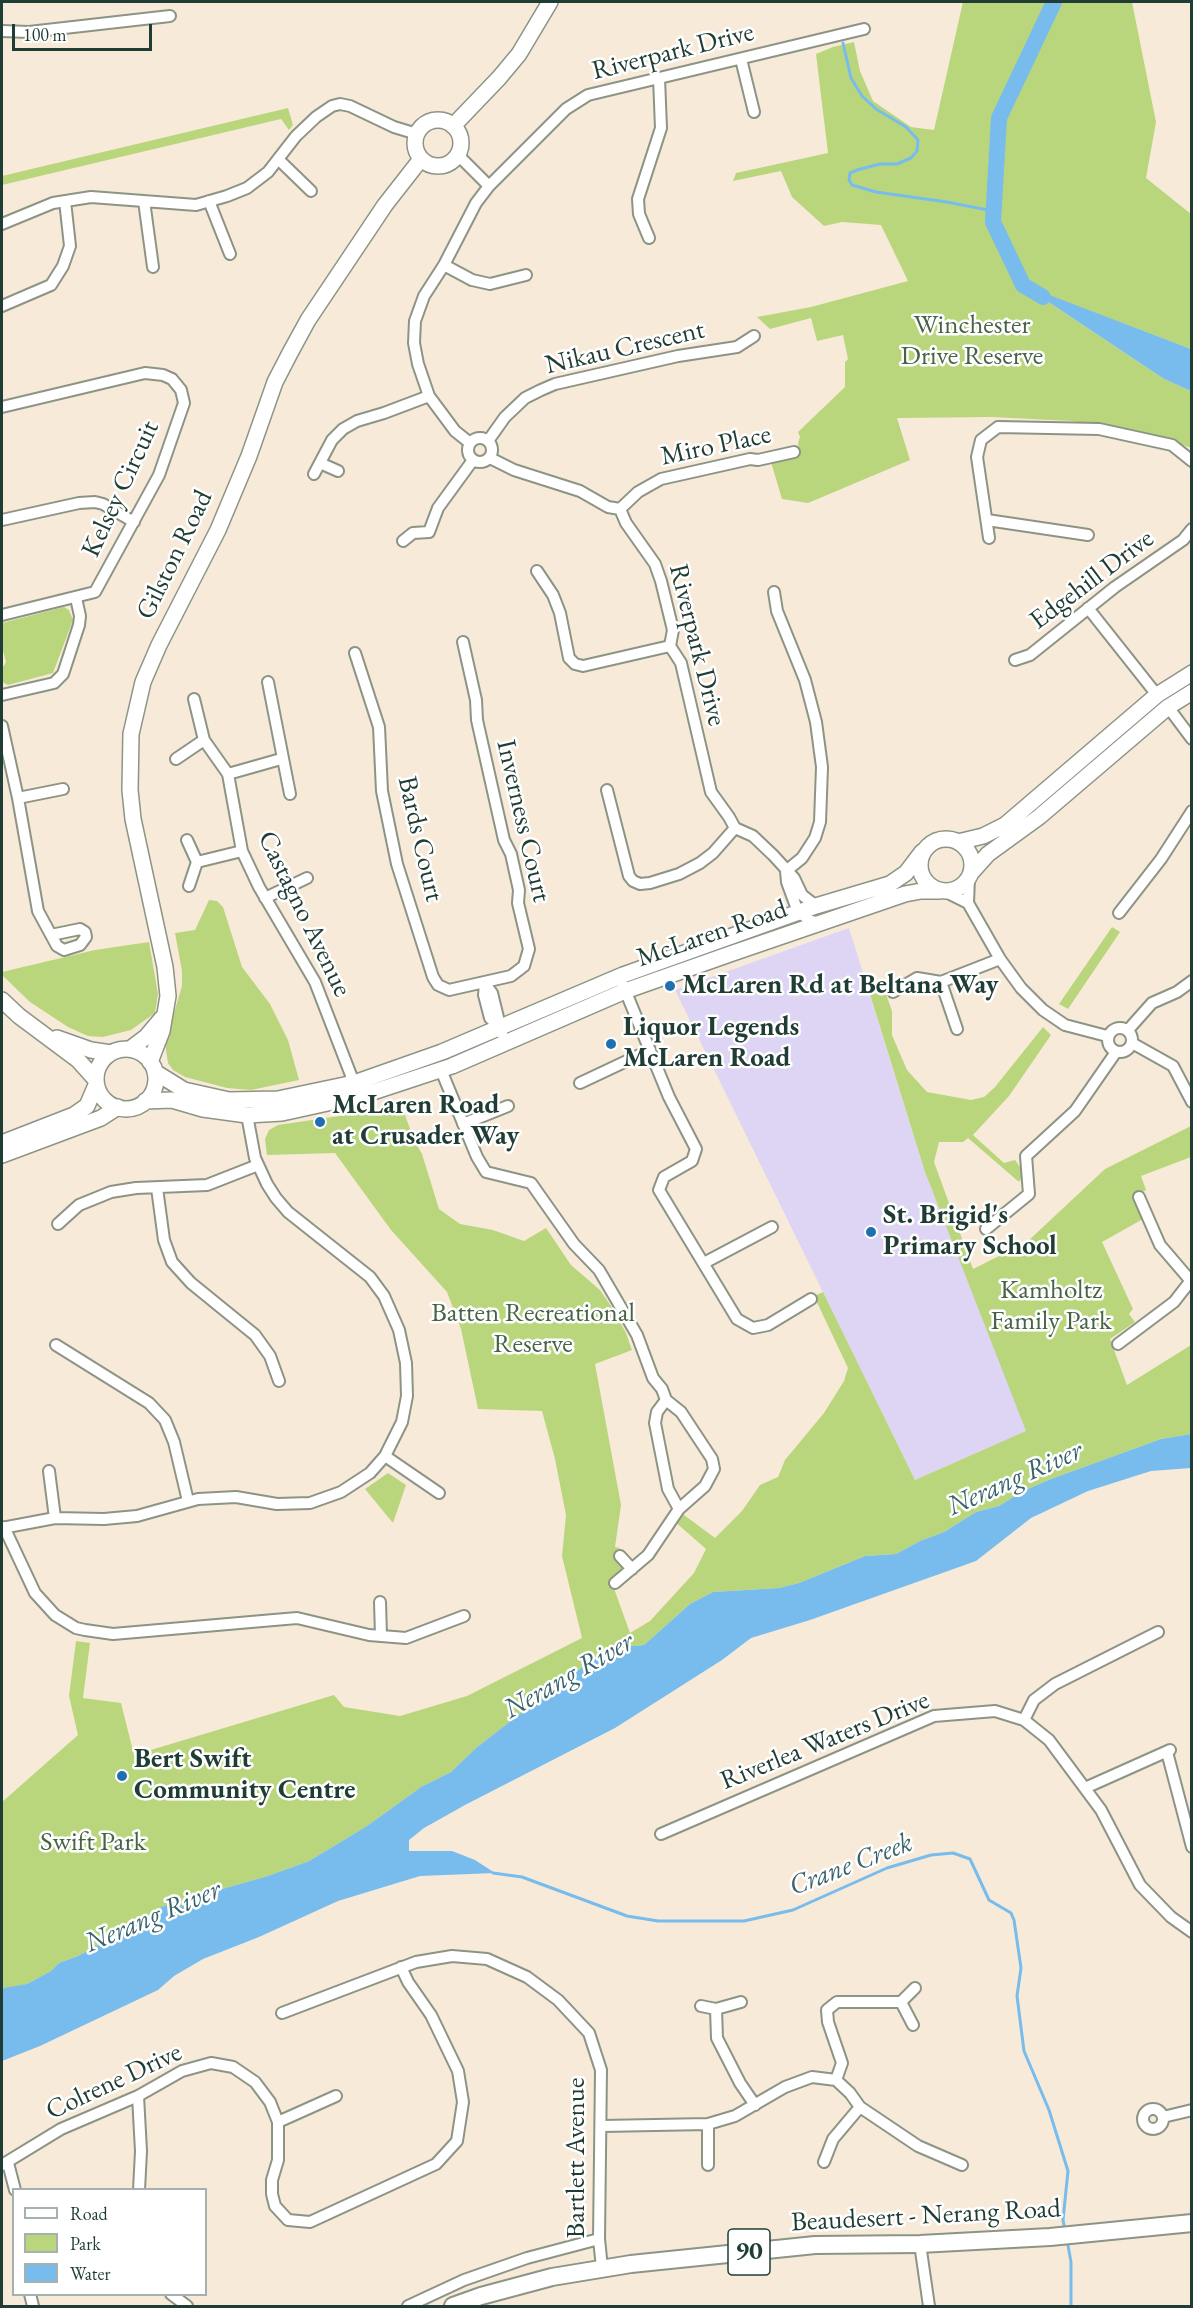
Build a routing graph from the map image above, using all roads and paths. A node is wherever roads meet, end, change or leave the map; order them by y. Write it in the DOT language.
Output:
graph roads {
  1 [pos="550,2"];
  2 [pos="170,16"];
  3 [pos="864,29"];
  4 [pos="2,31"];
  5 [pos="741,59"];
  6 [pos="659,78"];
  7 [pos="754,112"];
  8 [pos="453,126"];
  9 [pos="417,135"];
  10 [pos="458,155"];
  11 [pos="278,159"];
  12 [pos="421,159"];
  13 [pos="489,186"];
  14 [pos="310,191"];
  15 [pos="65,201"];
  16 [pos="144,201"];
  17 [pos="209,201"];
  18 [pos="2,224"];
  19 [pos="649,238"];
  20 [pos="230,254"];
  21 [pos="444,265"];
  22 [pos="153,267"];
  23 [pos="526,274"];
  24 [pos="2,306"];
  25 [pos="754,336"];
  26 [pos="429,396"];
  27 [pos="2,407"];
  28 [pos="488,441"];
  29 [pos="470,443"];
  30 [pos="794,452"];
  31 [pos="490,459"];
  32 [pos="473,460"];
  33 [pos="1191,461"];
  34 [pos="320,463"];
  35 [pos="338,471"];
  36 [pos="314,474"];
  37 [pos="620,509"];
  38 [pos="2,520"];
  39 [pos="987,520"];
  40 [pos="134,522"];
  41 [pos="1191,529"];
  42 [pos="1088,535"];
  43 [pos="989,538"];
  44 [pos="403,541"];
  45 [pos="537,571"];
  46 [pos="774,592"];
  47 [pos="76,598"];
  48 [pos="1088,608"];
  49 [pos="2,615"];
  50 [pos="463,642"];
  51 [pos="670,646"];
  52 [pos="356,653"];
  53 [pos="1015,660"];
  54 [pos="1191,673"];
  55 [pos="267,682"];
  56 [pos="1191,692"];
  57 [pos="2,695"];
  58 [pos="194,699"];
  59 [pos="1162,701"];
  60 [pos="2,726"];
  61 [pos="1191,739"];
  62 [pos="204,740"];
  63 [pos="176,759"];
  64 [pos="281,759"];
  65 [pos="228,774"];
  66 [pos="63,789"];
  67 [pos="607,790"];
  68 [pos="290,794"];
  69 [pos="18,798"];
  70 [pos="1191,811"];
  71 [pos="735,828"];
  72 [pos="187,840"];
  73 [pos="958,842"];
  74 [pos="242,851"];
  75 [pos="922,852"];
  76 [pos="197,862"];
  77 [pos="786,871"];
  78 [pos="970,875"];
  79 [pos="307,878"];
  80 [pos="189,886"];
  81 [pos="943,892"];
  82 [pos="265,898"];
  83 [pos="968,903"];
  84 [pos="816,906"];
  85 [pos="798,912"];
  86 [pos="1119,913"];
  87 [pos="820,923"];
  88 [pos="51,935"];
  89 [pos="1000,959"];
  90 [pos="620,976"];
  91 [pos="1191,981"];
  92 [pos="941,982"];
  93 [pos="485,984"];
  94 [pos="626,991"];
  95 [pos="893,992"];
  96 [pos="2,1000"];
  97 [pos="164,1016"];
  98 [pos="499,1027"];
  99 [pos="957,1029"];
  100 [pos="1128,1030"];
  101 [pos="40,1031"];
  102 [pos="1107,1036"];
  103 [pos="505,1043"];
  104 [pos="1132,1043"];
  105 [pos="130,1049"];
  106 [pos="650,1050"];
  107 [pos="1116,1052"];
  108 [pos="111,1053"];
  109 [pos="153,1067"];
  110 [pos="441,1070"];
  111 [pos="96,1083"];
  112 [pos="354,1083"];
  113 [pos="580,1083"];
  114 [pos="145,1101"];
  115 [pos="1191,1102"];
  116 [pos="508,1106"];
  117 [pos="118,1107"];
  118 [pos="247,1115"];
  119 [pos="464,1124"];
  120 [pos="2,1143"];
  121 [pos="2,1155"];
  122 [pos="258,1166"];
  123 [pos="157,1188"];
  124 [pos="1139,1197"];
  125 [pos="58,1224"];
  126 [pos="772,1227"];
  127 [pos="986,1229"];
  128 [pos="704,1263"];
  129 [pos="1191,1280"];
  130 [pos="811,1299"];
  131 [pos="1118,1344"];
  132 [pos="56,1345"];
  133 [pos="279,1381"];
  134 [pos="666,1401"];
  135 [pos="386,1456"];
  136 [pos="49,1471"];
  137 [pos="439,1493"];
  138 [pos="188,1501"];
  139 [pos="679,1509"];
  140 [pos="55,1518"];
  141 [pos="3,1527"];
  142 [pos="620,1556"];
  143 [pos="632,1569"];
  144 [pos="615,1583"];
  145 [pos="380,1602"];
  146 [pos="464,1616"];
  147 [pos="1158,1632"];
  148 [pos="381,1636"];
  149 [pos="1024,1720"];
  150 [pos="1085,1788"];
  151 [pos="661,1833"];
  152 [pos="1191,1847"];
  153 [pos="1191,1932"];
  154 [pos="401,1967"];
  155 [pos="915,1988"];
  156 [pos="741,2002"];
  157 [pos="901,2002"];
  158 [pos="701,2006"];
  159 [pos="716,2009"];
  160 [pos="282,2013"];
  161 [pos="913,2025"];
  162 [pos="836,2080"];
  163 [pos="138,2096"];
  164 [pos="336,2096"];
  165 [pos="755,2105"];
  166 [pos="860,2107"];
  167 [pos="1191,2110"];
  168 [pos="1163,2117"];
  169 [pos="278,2122"];
  170 [pos="708,2124"];
  171 [pos="602,2126"];
  172 [pos="824,2162"];
  173 [pos="5,2164"];
  174 [pos="708,2165"];
  175 [pos="962,2165"];
  176 [pos="14,2188"];
  177 [pos="139,2188"];
  178 [pos="1191,2223"];
  179 [pos="599,2239"];
  180 [pos="920,2244"];
  181 [pos="602,2268"];
  182 [pos="172,2296"];
  183 [pos="187,2307"];
  184 [pos="408,2307"];
  185 [pos="453,2307"];
  186 [pos="929,2307"];
  1 -- 8 [label="main road"];
  2 -- 4 [label="street"];
  3 -- 5 [label="street, Riverpark Drive"];
  5 -- 6 [label="street, Riverpark Drive"];
  5 -- 7 [label="street"];
  6 -- 13 [label="street, Riverpark Drive"];
  6 -- 19 [label="street"];
  8 -- 9 [label="main road"];
  8 -- 10 [label="main road"];
  9 -- 11 [label="street"];
  9 -- 12 [label="main road"];
  10 -- 12 [label="main road"];
  10 -- 13 [label="street"];
  11 -- 14 [label="street"];
  11 -- 17 [label="street"];
  12 -- 97 [label="main road, Gilston Road"];
  13 -- 21 [label="street, Riverpark Drive"];
  15 -- 16 [label="street"];
  15 -- 18 [label="street"];
  15 -- 24 [label="street"];
  16 -- 17 [label="street"];
  16 -- 22 [label="street"];
  17 -- 20 [label="street"];
  21 -- 23 [label="street"];
  21 -- 26 [label="street, Riverpark Drive"];
  25 -- 28 [label="street, Nikau Crescent"];
  26 -- 29 [label="street, Riverpark Drive"];
  26 -- 34 [label="street"];
  27 -- 40 [label="street, Kelsey Circuit"];
  28 -- 29 [label="street"];
  28 -- 31 [label="street"];
  29 -- 32 [label="street"];
  30 -- 37 [label="street, Miro Place"];
  31 -- 32 [label="street"];
  31 -- 37 [label="street"];
  32 -- 44 [label="street"];
  33 -- 39 [label="street"];
  34 -- 35 [label="street"];
  34 -- 36 [label="street"];
  37 -- 51 [label="street, Riverpark Drive"];
  38 -- 40 [label="street"];
  39 -- 42 [label="street"];
  39 -- 43 [label="street"];
  40 -- 47 [label="street, Kelsey Circuit"];
  41 -- 48 [label="street, Edgehill Drive"];
  45 -- 51 [label="street"];
  46 -- 77 [label="street"];
  47 -- 49 [label="street, Kelsey Circuit"];
  47 -- 57 [label="street"];
  48 -- 53 [label="street, Edgehill Drive"];
  48 -- 59 [label="street"];
  50 -- 93 [label="street, Inverness Court"];
  51 -- 71 [label="street, Riverpark Drive"];
  52 -- 93 [label="street, Bards Court"];
  54 -- 59 [label="main road"];
  55 -- 64 [label="street"];
  56 -- 59 [label="main road"];
  58 -- 62 [label="street, Castagno Avenue"];
  59 -- 61 [label="street"];
  59 -- 73 [label="main road"];
  59 -- 78 [label="main road"];
  60 -- 69 [label="street"];
  62 -- 63 [label="street"];
  62 -- 65 [label="street, Castagno Avenue"];
  64 -- 65 [label="street"];
  64 -- 68 [label="street"];
  65 -- 74 [label="street, Castagno Avenue"];
  66 -- 69 [label="street"];
  67 -- 71 [label="street"];
  69 -- 88 [label="street"];
  70 -- 86 [label="street"];
  71 -- 77 [label="street, Riverpark Drive"];
  72 -- 76 [label="street"];
  73 -- 75 [label="main road"];
  73 -- 78 [label="main road"];
  74 -- 76 [label="street"];
  74 -- 82 [label="street, Castagno Avenue"];
  75 -- 81 [label="main road"];
  75 -- 84 [label="main road, McLaren Road"];
  76 -- 80 [label="street"];
  77 -- 84 [label="street, Riverpark Drive"];
  77 -- 85 [label="street, Riverpark Drive"];
  78 -- 81 [label="main road"];
  78 -- 83 [label="street"];
  79 -- 82 [label="street"];
  81 -- 83 [label="street"];
  81 -- 87 [label="main road, McLaren Road"];
  82 -- 112 [label="street, Castagno Avenue"];
  83 -- 89 [label="street"];
  84 -- 85 [label="main road, McLaren Road"];
  85 -- 87 [label="street"];
  85 -- 90 [label="main road, McLaren Road"];
  87 -- 94 [label="main road, McLaren Road"];
  89 -- 92 [label="street"];
  89 -- 102 [label="street"];
  90 -- 94 [label="street"];
  90 -- 98 [label="main road, McLaren Road"];
  91 -- 100 [label="street"];
  92 -- 95 [label="street"];
  92 -- 99 [label="street"];
  93 -- 98 [label="street"];
  94 -- 103 [label="main road, McLaren Road"];
  94 -- 106 [label="street"];
  96 -- 101 [label="main road"];
  97 -- 105 [label="main road"];
  97 -- 109 [label="main road, Gilston Road"];
  98 -- 103 [label="street"];
  98 -- 112 [label="main road, McLaren Road"];
  100 -- 102 [label="street"];
  100 -- 104 [label="street"];
  101 -- 108 [label="main road"];
  101 -- 111 [label="main road"];
  102 -- 107 [label="street"];
  103 -- 110 [label="main road, McLaren Road"];
  104 -- 107 [label="street"];
  104 -- 115 [label="street"];
  105 -- 108 [label="main road"];
  105 -- 109 [label="main road"];
  106 -- 113 [label="street"];
  106 -- 128 [label="street"];
  107 -- 127 [label="street"];
  108 -- 111 [label="main road"];
  109 -- 112 [label="main road, McLaren Road"];
  109 -- 114 [label="main road"];
  110 -- 118 [label="main road, McLaren Road"];
  110 -- 119 [label="street"];
  111 -- 117 [label="main road"];
  111 -- 120 [label="main road"];
  114 -- 117 [label="main road"];
  114 -- 118 [label="main road, McLaren Road"];
  116 -- 119 [label="street"];
  117 -- 121 [label="main road"];
  118 -- 122 [label="street"];
  119 -- 134 [label="street"];
  122 -- 123 [label="street"];
  122 -- 135 [label="street"];
  123 -- 125 [label="street"];
  123 -- 133 [label="street"];
  124 -- 129 [label="street"];
  126 -- 128 [label="street"];
  128 -- 130 [label="street"];
  129 -- 131 [label="street"];
  132 -- 138 [label="street"];
  134 -- 139 [label="street"];
  134 -- 139 [label="street"];
  135 -- 137 [label="street"];
  135 -- 138 [label="street"];
  136 -- 140 [label="street"];
  138 -- 140 [label="street"];
  139 -- 143 [label="street"];
  140 -- 141 [label="street"];
  141 -- 148 [label="street"];
  142 -- 143 [label="street"];
  143 -- 144 [label="street"];
  145 -- 148 [label="street"];
  146 -- 148 [label="street"];
  147 -- 149 [label="street"];
  149 -- 150 [label="street, Riverlea Waters Drive"];
  149 -- 151 [label="street, Riverlea Waters Drive"];
  150 -- 152 [label="street"];
  150 -- 153 [label="street, Riverlea Waters Drive"];
  154 -- 160 [label="street, Bartlett Avenue"];
  154 -- 169 [label="street, Colrene Drive"];
  154 -- 171 [label="street, Bartlett Avenue"];
  155 -- 157 [label="street"];
  156 -- 159 [label="street"];
  157 -- 161 [label="street"];
  157 -- 162 [label="street"];
  158 -- 159 [label="street"];
  159 -- 165 [label="street"];
  162 -- 165 [label="street"];
  162 -- 166 [label="street"];
  163 -- 169 [label="street, Colrene Drive"];
  163 -- 173 [label="street, Colrene Drive"];
  163 -- 177 [label="street"];
  164 -- 169 [label="street"];
  165 -- 170 [label="street"];
  166 -- 172 [label="street"];
  166 -- 175 [label="street"];
  167 -- 168 [label="street"];
  170 -- 171 [label="street"];
  170 -- 174 [label="street"];
  171 -- 179 [label="street, Bartlett Avenue"];
  173 -- 176 [label="street"];
  178 -- 180 [label="main road, Beaudesert - Nerang Road / 90"];
  179 -- 181 [label="street, Bartlett Avenue"];
  179 -- 184 [label="street"];
  180 -- 181 [label="main road, Beaudesert - Nerang Road / 90"];
  180 -- 186 [label="street"];
  181 -- 185 [label="main road, Beaudesert - Nerang Road / 90"];
  182 -- 183 [label="street"];
}
